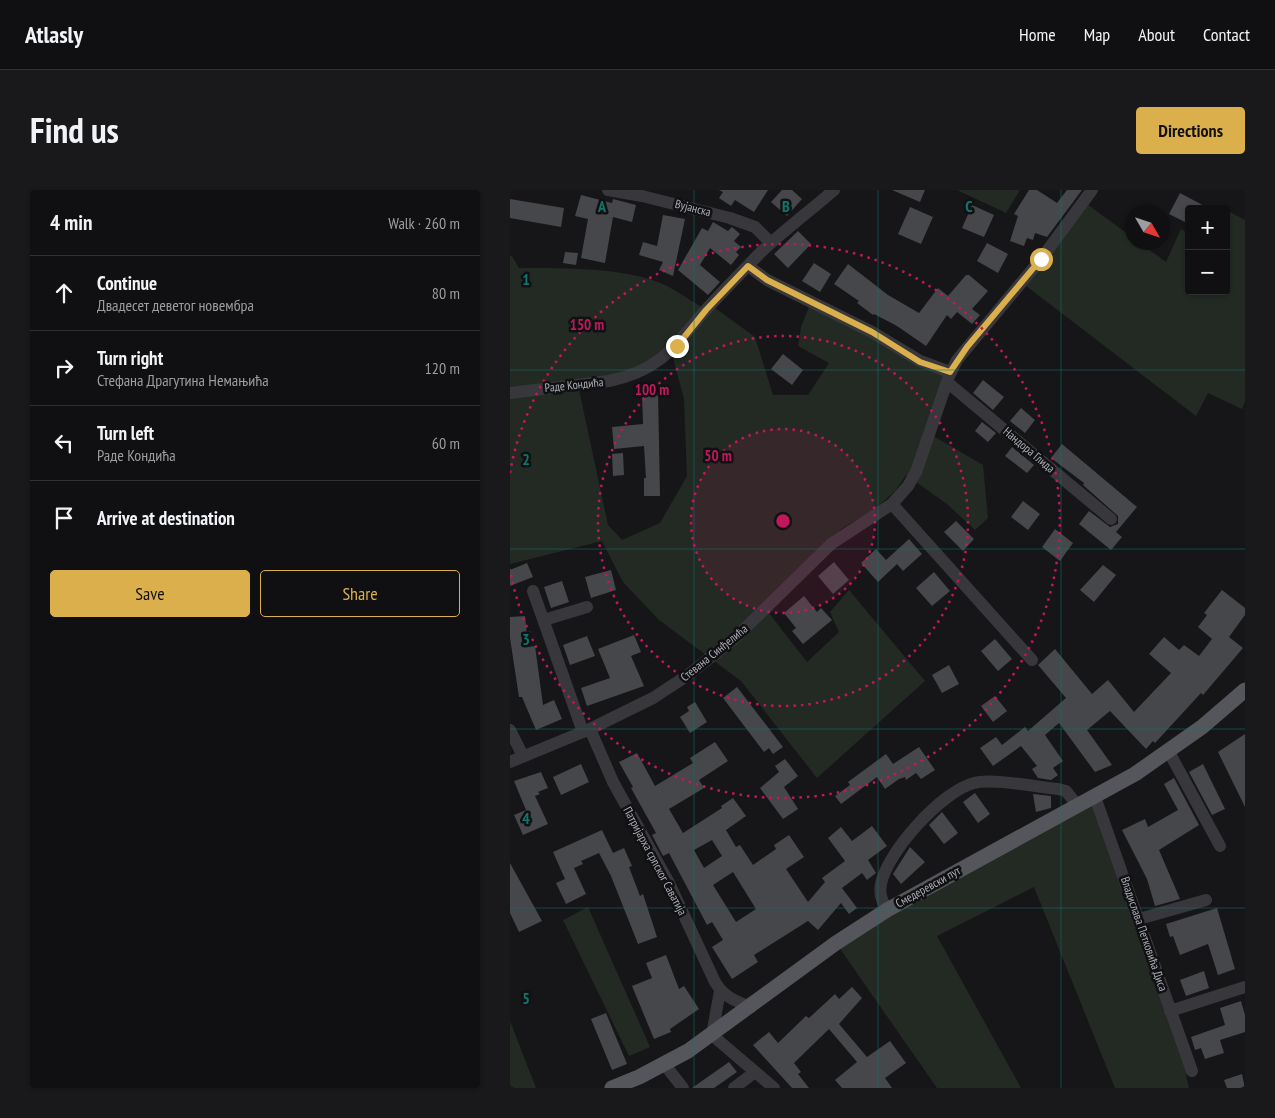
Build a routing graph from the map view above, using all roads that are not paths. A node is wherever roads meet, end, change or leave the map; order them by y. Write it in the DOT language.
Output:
graph roads {
  1 [pos="608,190"];
  2 [pos="834,190"];
  3 [pos="1092,190"];
  4 [pos="771,243"];
  5 [pos="748,266"];
  6 [pos="948,377"];
  7 [pos="510,393"];
  8 [pos="892,504"];
  9 [pos="1111,519"];
  10 [pos="533,591"];
  11 [pos="587,607"];
  12 [pos="544,620"];
  13 [pos="1032,660"];
  14 [pos="1245,690"];
  15 [pos="510,730"];
  16 [pos="586,731"];
  17 [pos="1169,752"];
  18 [pos="523,756"];
  19 [pos="510,762"];
  20 [pos="1096,797"];
  21 [pos="1078,806"];
  22 [pos="1220,846"];
  23 [pos="1206,900"];
  24 [pos="886,910"];
  25 [pos="1139,919"];
  26 [pos="1245,987"];
  27 [pos="720,991"];
  28 [pos="751,1007"];
  29 [pos="1170,1011"];
  30 [pos="712,1035"];
  31 [pos="665,1064"];
  32 [pos="1192,1071"];
  33 [pos="754,1072"];
  34 [pos="612,1088"];
  35 [pos="683,1088"];
  36 [pos="734,1088"];
  37 [pos="774,1088"];
  1 -- 4 [label="street, Вујанска"];
  2 -- 4 [label="street, Раде Кондића"];
  3 -- 6 [label="street, Стевана Синђелића"];
  4 -- 5 [label="street, Раде Кондића"];
  5 -- 6 [label="street"];
  5 -- 7 [label="street, Раде Кондића"];
  6 -- 8 [label="street, Стевана Синђелића"];
  6 -- 9 [label="street, Нандора Глида"];
  8 -- 13 [label="street"];
  8 -- 16 [label="street, Стевана Синђелића"];
  10 -- 12 [label="street, Патријарха српског Саватија"];
  11 -- 12 [label="street"];
  12 -- 16 [label="street, Патријарха српског Саватија"];
  14 -- 17 [label="main road, Смедеревски пут"];
  15 -- 18 [label="street"];
  16 -- 18 [label="street, Стевана Синђелића"];
  16 -- 27 [label="street, Патријарха српског Саватија"];
  17 -- 20 [label="main road, Смедеревски пут"];
  17 -- 22 [label="street"];
  18 -- 19 [label="street, Стевана Синђелића"];
  20 -- 21 [label="main road, Смедеревски пут"];
  20 -- 25 [label="street, Владислава Петковића Диса"];
  21 -- 24 [label="main road, Смедеревски пут"];
  21 -- 24 [label="street"];
  23 -- 25 [label="street"];
  24 -- 28 [label="main road, Смедеревски пут"];
  25 -- 29 [label="street, Владислава Петковића Диса"];
  26 -- 29 [label="street"];
  27 -- 28 [label="street"];
  27 -- 30 [label="street"];
  28 -- 30 [label="main road, Смедеревски пут"];
  29 -- 32 [label="street, Владислава Петковића Диса"];
  30 -- 31 [label="main road, Смедеревски пут"];
  30 -- 33 [label="street"];
  31 -- 34 [label="main road, Смедеревски пут"];
  31 -- 35 [label="street"];
  33 -- 36 [label="street"];
  33 -- 37 [label="street"];
}
